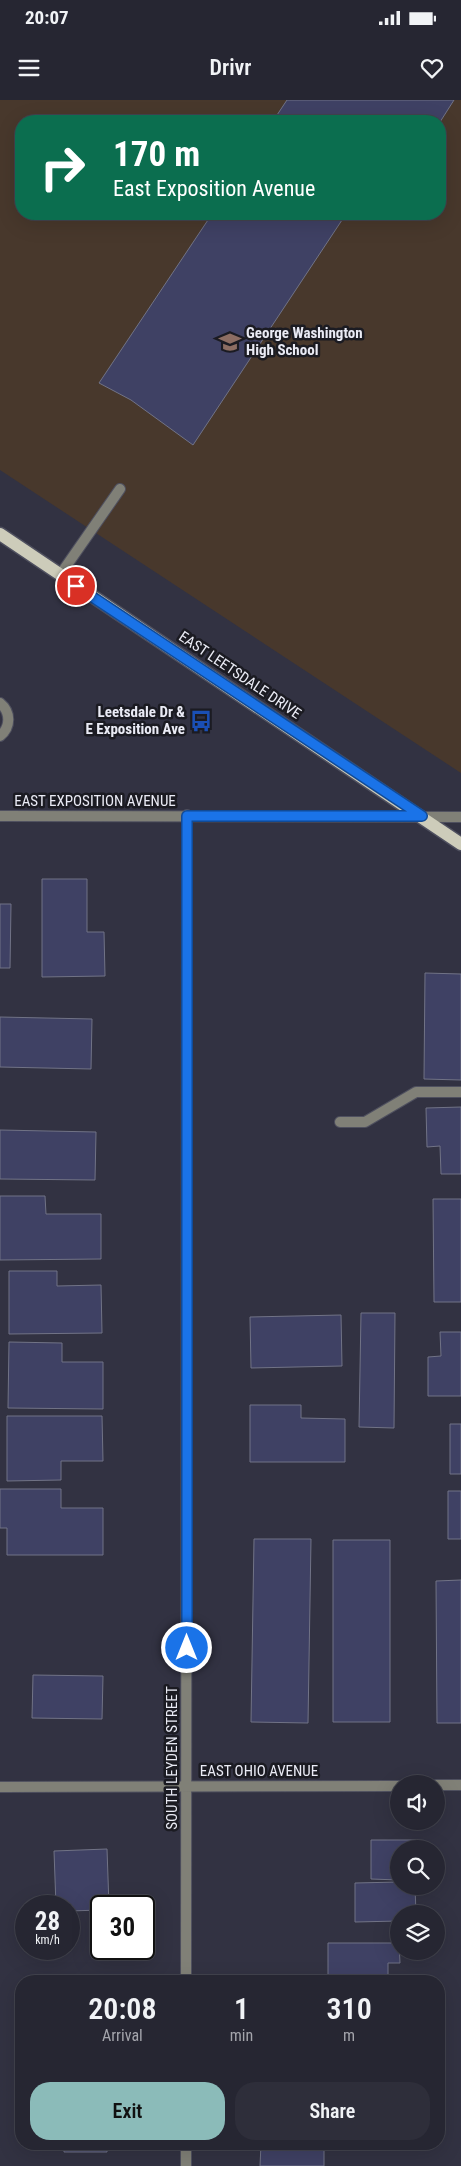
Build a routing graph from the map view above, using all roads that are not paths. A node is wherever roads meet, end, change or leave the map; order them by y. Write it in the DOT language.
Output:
graph roads {
  1 [pos="120,489"];
  2 [pos="0,534"];
  3 [pos="60,574"];
  4 [pos="0,703"];
  5 [pos="0,736"];
  6 [pos="0,816"];
  7 [pos="187,816"];
  8 [pos="422,816"];
  9 [pos="461,816"];
  10 [pos="461,844"];
  11 [pos="461,1092"];
  12 [pos="340,1122"];
  13 [pos="461,1785"];
  14 [pos="390,1786"];
  15 [pos="445,1786"];
  16 [pos="0,1787"];
  17 [pos="186,1787"];
  18 [pos="186,1975"];
  19 [pos="186,2150"];
  20 [pos="186,2166"];
  1 -- 3 [label="street"];
  2 -- 3 [label="main road, EAST LEETSDALE DRIVE"];
  3 -- 8 [label="main road, EAST LEETSDALE DRIVE"];
  4 -- 5 [label="street"];
  6 -- 7 [label="street, EAST EXPOSITION AVENUE"];
  7 -- 8 [label="street, EAST EXPOSITION AVENUE"];
  7 -- 17 [label="street, SOUTH LEYDEN STREET"];
  8 -- 9 [label="street, EAST EXPOSITION AVENUE"];
  8 -- 10 [label="main road, EAST LEETSDALE DRIVE"];
  11 -- 12 [label="street"];
  13 -- 15 [label="street"];
  14 -- 17 [label="street, EAST OHIO AVENUE"];
  16 -- 17 [label="street, EAST OHIO AVENUE"];
  17 -- 18 [label="street, SOUTH LEYDEN STREET"];
  19 -- 20 [label="street"];
}
